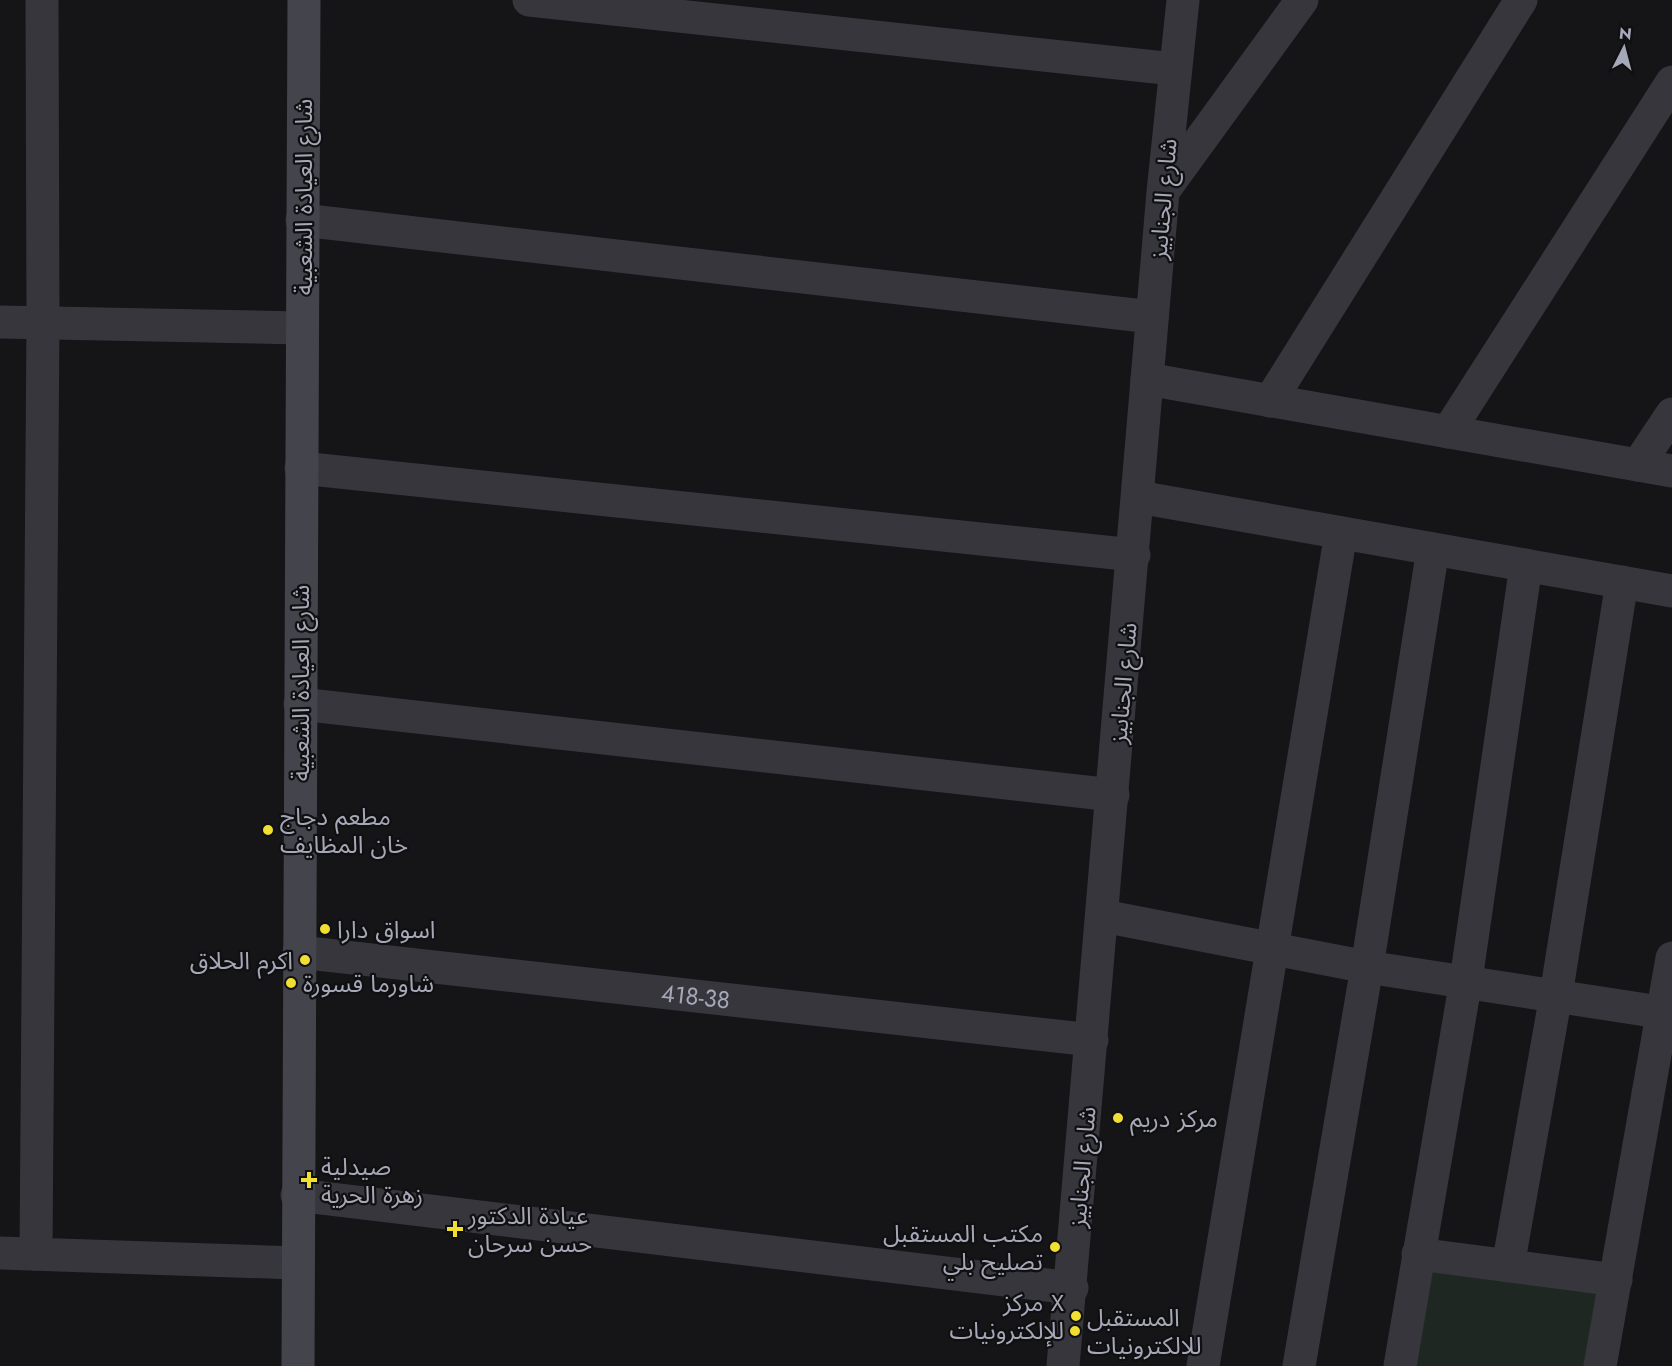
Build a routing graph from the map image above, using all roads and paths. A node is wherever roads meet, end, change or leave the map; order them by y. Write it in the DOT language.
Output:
graph roads {
  1 [pos="42,0"];
  2 [pos="304,0"];
  3 [pos="529,0"];
  4 [pos="1183,0"];
  5 [pos="1302,0"];
  6 [pos="1521,0"];
  7 [pos="1174,69"];
  8 [pos="1672,82"];
  9 [pos="1163,192"];
  10 [pos="302,220"];
  11 [pos="1152,316"];
  12 [pos="0,322"];
  13 [pos="43,322"];
  14 [pos="302,328"];
  15 [pos="1147,379"];
  16 [pos="1270,401"];
  17 [pos="1672,414"];
  18 [pos="1448,432"];
  19 [pos="1638,465"];
  20 [pos="302,468"];
  21 [pos="1672,471"];
  22 [pos="1138,497"];
  23 [pos="1341,532"];
  24 [pos="1433,549"];
  25 [pos="1134,555"];
  26 [pos="1526,565"];
  27 [pos="1622,582"];
  28 [pos="1672,591"];
  29 [pos="300,704"];
  30 [pos="1113,795"];
  31 [pos="1103,916"];
  32 [pos="1272,948"];
  33 [pos="299,952"];
  34 [pos="1672,958"];
  35 [pos="1367,967"];
  36 [pos="1466,980"];
  37 [pos="1556,995"];
  38 [pos="1668,1013"];
  39 [pos="1092,1040"];
  40 [pos="297,1195"];
  41 [pos="0,1253"];
  42 [pos="36,1254"];
  43 [pos="1418,1254"];
  44 [pos="297,1263"];
  45 [pos="1508,1266"];
  46 [pos="1616,1280"];
  47 [pos="1072,1288"];
  48 [pos="298,1366"];
  49 [pos="1063,1366"];
  50 [pos="1203,1366"];
  51 [pos="1299,1366"];
  52 [pos="1400,1366"];
  53 [pos="1600,1366"];
  1 -- 13 [label="street"];
  2 -- 10 [label="street, شارع العيادة الشعبية"];
  3 -- 7 [label="street"];
  4 -- 7 [label="street, شارع الجنابيز"];
  5 -- 9 [label="street"];
  6 -- 16 [label="street"];
  7 -- 9 [label="street, شارع الجنابيز"];
  8 -- 18 [label="street"];
  9 -- 11 [label="street, شارع الجنابيز"];
  10 -- 11 [label="street"];
  10 -- 14 [label="street, شارع العيادة الشعبية"];
  11 -- 15 [label="street, شارع الجنابيز"];
  12 -- 13 [label="street"];
  13 -- 14 [label="street"];
  13 -- 42 [label="street"];
  14 -- 20 [label="street, شارع العيادة الشعبية"];
  15 -- 16 [label="street"];
  15 -- 22 [label="street, شارع الجنابيز"];
  16 -- 18 [label="street"];
  17 -- 19 [label="street"];
  18 -- 19 [label="street"];
  19 -- 21 [label="street"];
  20 -- 25 [label="street"];
  20 -- 29 [label="street, شارع العيادة الشعبية"];
  22 -- 23 [label="street"];
  22 -- 25 [label="street, شارع الجنابيز"];
  23 -- 24 [label="street"];
  23 -- 32 [label="street"];
  24 -- 26 [label="street"];
  24 -- 35 [label="street"];
  25 -- 30 [label="street, شارع الجنابيز"];
  26 -- 27 [label="street"];
  26 -- 36 [label="street"];
  27 -- 28 [label="street"];
  27 -- 37 [label="street"];
  29 -- 30 [label="street"];
  29 -- 33 [label="street, شارع العيادة الشعبية"];
  30 -- 31 [label="street, شارع الجنابيز"];
  31 -- 32 [label="street"];
  31 -- 39 [label="street, شارع الجنابيز"];
  32 -- 35 [label="street"];
  32 -- 50 [label="street"];
  33 -- 39 [label="street, 418-38"];
  33 -- 40 [label="street, شارع العيادة الشعبية"];
  34 -- 38 [label="street"];
  35 -- 36 [label="street"];
  35 -- 51 [label="street"];
  36 -- 37 [label="street"];
  36 -- 43 [label="street"];
  37 -- 38 [label="street"];
  37 -- 45 [label="street"];
  38 -- 46 [label="street"];
  39 -- 47 [label="street, شارع الجنابيز"];
  40 -- 44 [label="street, شارع العيادة الشعبية"];
  40 -- 47 [label="street"];
  41 -- 42 [label="street"];
  42 -- 44 [label="street"];
  43 -- 45 [label="street"];
  43 -- 52 [label="street"];
  44 -- 48 [label="street, شارع العيادة الشعبية"];
  45 -- 46 [label="street"];
  46 -- 53 [label="street"];
  47 -- 49 [label="street, شارع الجنابيز"];
}
